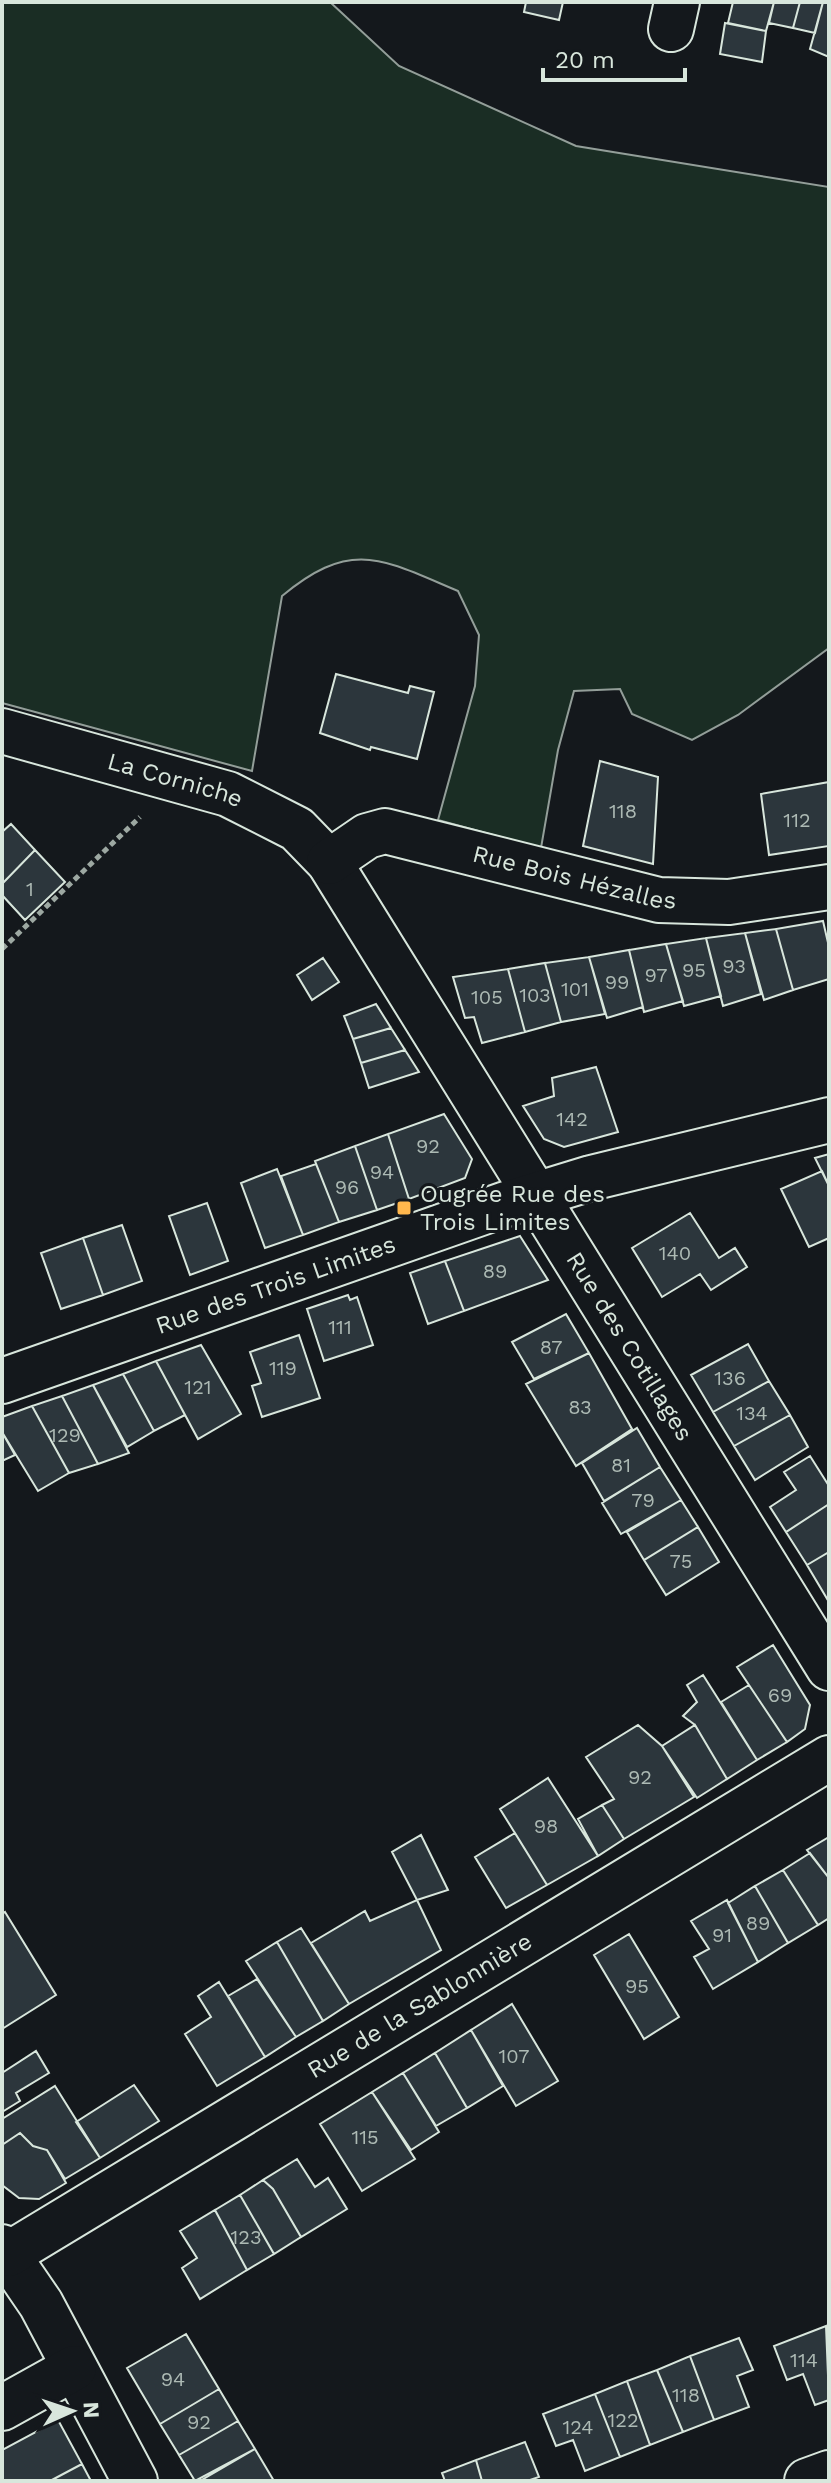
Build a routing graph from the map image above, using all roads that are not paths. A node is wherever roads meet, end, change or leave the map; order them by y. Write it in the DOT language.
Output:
graph roads {
  1 [pos="2,731"];
  2 [pos="329,862"];
  3 [pos="829,887"];
  4 [pos="829,1120"];
  5 [pos="534,1194"];
  6 [pos="2,1381"];
  7 [pos="829,1668"];
  8 [pos="829,1758"];
  9 [pos="6,2251"];
  10 [pos="74,2368"];
  11 [pos="2,2408"];
  12 [pos="829,2473"];
  13 [pos="135,2481"];
  14 [pos="807,2481"];
  1 -- 2 [label="street, La Corniche"];
  2 -- 3 [label="street, Rue Bois Hézalles"];
  2 -- 5 [label="street, Rue des Cotillages"];
  4 -- 5 [label="street, Rue des Trois Limites"];
  5 -- 6 [label="street, Rue des Trois Limites"];
  5 -- 7 [label="street, Rue des Cotillages"];
  8 -- 9 [label="street, Rue de la Sablonnière"];
  9 -- 10 [label="street"];
  10 -- 11 [label="street"];
  10 -- 13 [label="street"];
  12 -- 14 [label="street"];
}
